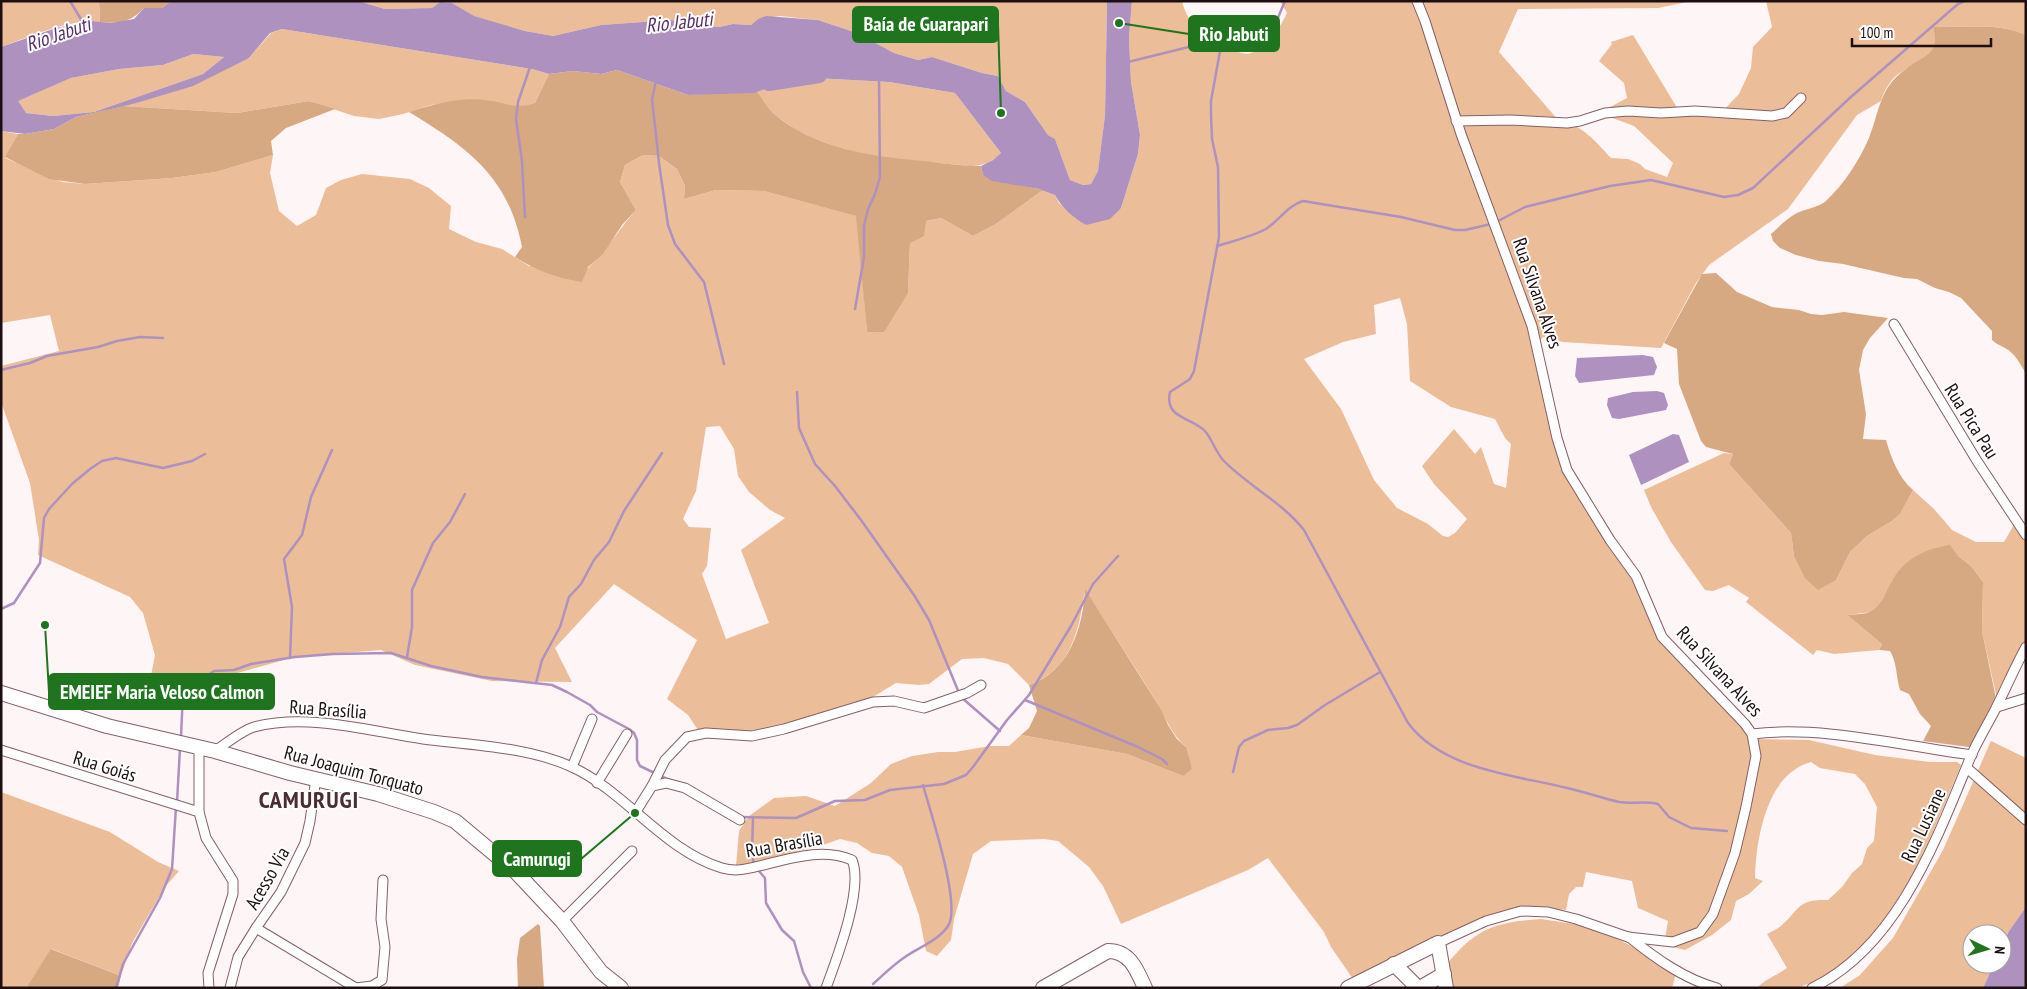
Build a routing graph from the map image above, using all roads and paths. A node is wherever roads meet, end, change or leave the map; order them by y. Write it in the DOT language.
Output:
graph roads {
  1 [pos="1417,1"];
  2 [pos="1801,98"];
  3 [pos="1456,121"];
  4 [pos="1894,324"];
  5 [pos="2026,535"];
  6 [pos="2026,647"];
  7 [pos="981,685"];
  8 [pos="1,693"];
  9 [pos="2026,698"];
  10 [pos="1997,707"];
  11 [pos="592,719"];
  12 [pos="627,734"];
  13 [pos="1752,734"];
  14 [pos="199,748"];
  15 [pos="1,750"];
  16 [pos="216,750"];
  17 [pos="1972,755"];
  18 [pos="572,767"];
  19 [pos="1967,768"];
  20 [pos="316,778"];
  21 [pos="597,783"];
  22 [pos="652,786"];
  23 [pos="199,812"];
  24 [pos="635,813"];
  25 [pos="740,820"];
  26 [pos="2026,820"];
  27 [pos="632,851"];
  28 [pos="383,880"];
  29 [pos="562,921"];
  30 [pos="256,928"];
  31 [pos="1628,937"];
  32 [pos="1438,943"];
  33 [pos="1394,964"];
  34 [pos="1445,981"];
  35 [pos="209,988"];
  36 [pos="230,988"];
  37 [pos="621,988"];
  38 [pos="826,988"];
  39 [pos="1043,988"];
  40 [pos="1145,988"];
  41 [pos="1348,988"];
  42 [pos="1419,988"];
  43 [pos="1717,988"];
  44 [pos="1812,988"];
  1 -- 3 [label="street, Rua Silvana Alves"];
  2 -- 3 [label="street"];
  3 -- 13 [label="street, Rua Silvana Alves"];
  4 -- 5 [label="street, Rua Pica Pau"];
  6 -- 10 [label="street, Rua Lusiane"];
  7 -- 22 [label="street"];
  8 -- 14 [label="street"];
  9 -- 10 [label="street"];
  10 -- 17 [label="street, Rua Lusiane"];
  11 -- 18 [label="street"];
  12 -- 21 [label="street"];
  13 -- 17 [label="street"];
  13 -- 31 [label="street, Rua Silvana Alves"];
  14 -- 16 [label="street"];
  14 -- 23 [label="street"];
  15 -- 23 [label="street, Rua Goiás"];
  16 -- 18 [label="street, Rua Brasília"];
  16 -- 20 [label="street, Rua Joaquim Torquato"];
  17 -- 19 [label="street, Rua Lusiane"];
  18 -- 21 [label="street, Rua Brasília"];
  19 -- 26 [label="street"];
  19 -- 44 [label="street, Rua Lusiane"];
  20 -- 29 [label="street, Rua Joaquim Torquato"];
  20 -- 30 [label="street, Acesso Via"];
  21 -- 24 [label="street, Rua Brasília"];
  22 -- 24 [label="street"];
  22 -- 25 [label="street, Rua Brasília"];
  23 -- 35 [label="street"];
  24 -- 38 [label="street, Rua Brasília"];
  27 -- 29 [label="street"];
  28 -- 30 [label="street"];
  29 -- 37 [label="street, Rua Joaquim Torquato"];
  30 -- 36 [label="street, Acesso Via"];
  31 -- 32 [label="street, Rua Silvana Alves"];
  31 -- 43 [label="street"];
  32 -- 33 [label="street, Rua Silvana Alves"];
  32 -- 34 [label="street"];
  33 -- 41 [label="street, Rua Silvana Alves"];
  33 -- 42 [label="street"];
  34 -- 42 [label="street"];
  39 -- 40 [label="street"];
}
